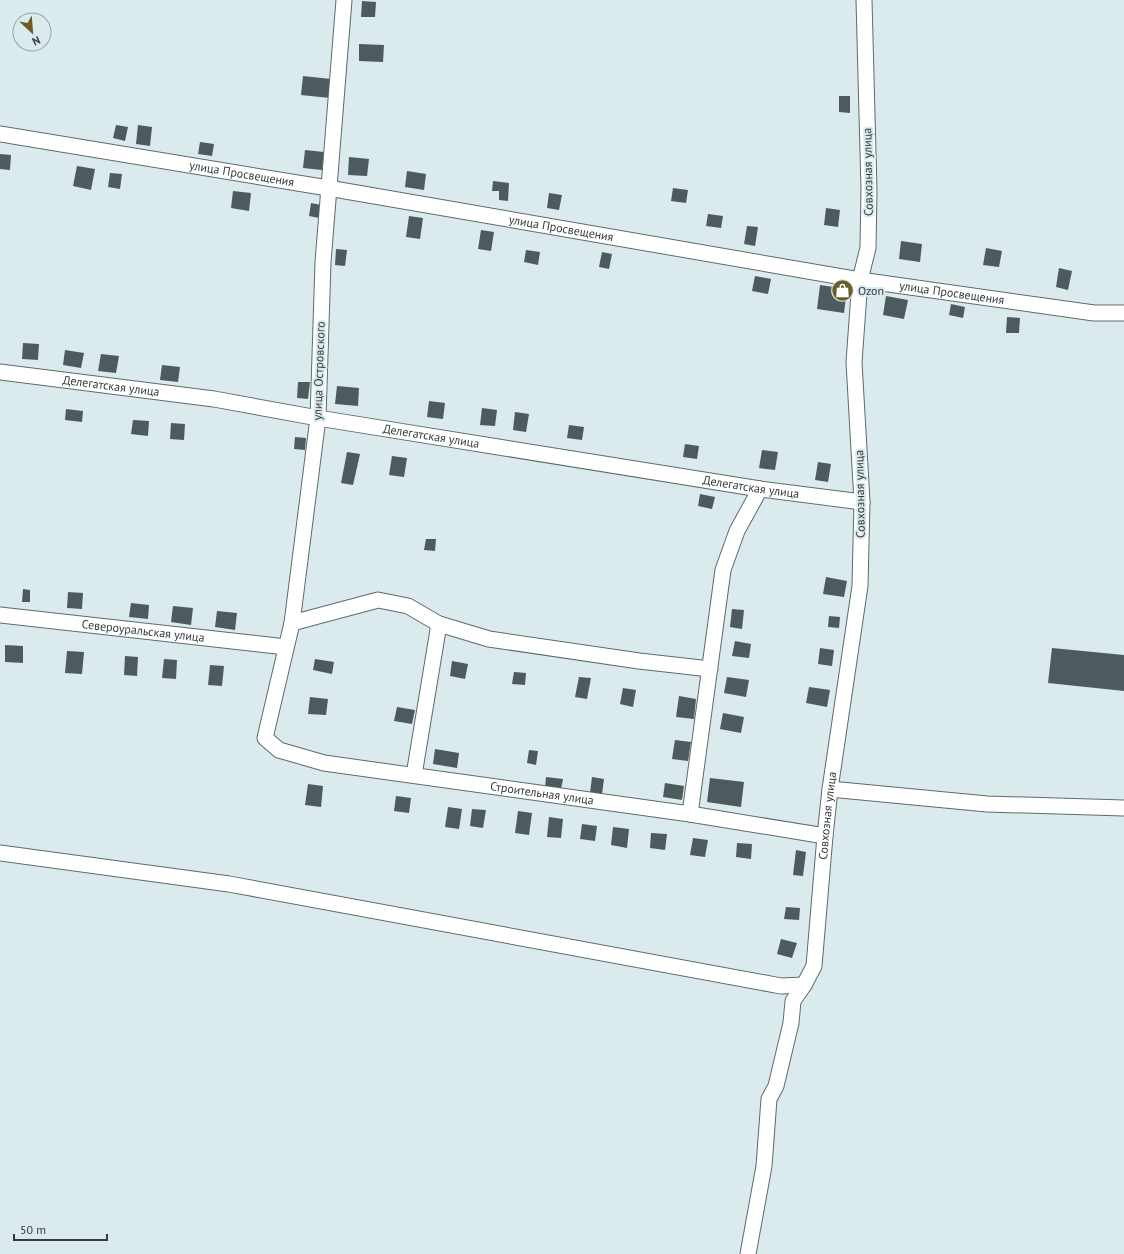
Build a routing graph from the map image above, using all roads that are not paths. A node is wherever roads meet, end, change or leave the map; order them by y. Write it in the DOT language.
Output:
graph roads {
  1 [pos="344,0"];
  2 [pos="864,0"];
  3 [pos="0,134"];
  4 [pos="328,188"];
  5 [pos="860,280"];
  6 [pos="1124,313"];
  7 [pos="0,372"];
  8 [pos="318,418"];
  9 [pos="760,489"];
  10 [pos="862,502"];
  11 [pos="0,615"];
  12 [pos="292,623"];
  13 [pos="439,624"];
  14 [pos="286,647"];
  15 [pos="710,669"];
  16 [pos="265,738"];
  17 [pos="414,775"];
  18 [pos="830,789"];
  19 [pos="1124,808"];
  20 [pos="690,814"];
  21 [pos="825,836"];
  22 [pos="0,853"];
  23 [pos="804,985"];
  24 [pos="748,1254"];
  1 -- 4 [label="street, улица Островского"];
  2 -- 5 [label="street, Совхозная улица"];
  3 -- 4 [label="street, улица Просвещения"];
  4 -- 5 [label="street, улица Просвещения"];
  4 -- 8 [label="street, улица Островского"];
  5 -- 6 [label="street, улица Просвещения"];
  5 -- 10 [label="street, Совхозная улица"];
  7 -- 8 [label="street, Делегатская улица"];
  8 -- 9 [label="street, Делегатская улица"];
  8 -- 12 [label="street, улица Островского"];
  9 -- 10 [label="street, Делегатская улица"];
  9 -- 15 [label="street"];
  10 -- 18 [label="street, Совхозная улица"];
  11 -- 14 [label="street, Североуральская улица"];
  12 -- 13 [label="street"];
  12 -- 14 [label="street, улица Островского"];
  13 -- 15 [label="street"];
  13 -- 17 [label="street"];
  14 -- 16 [label="street, улица Островского"];
  15 -- 20 [label="street"];
  16 -- 17 [label="street, Строительная улица"];
  17 -- 20 [label="street, Строительная улица"];
  18 -- 19 [label="street"];
  18 -- 21 [label="street, Совхозная улица"];
  20 -- 21 [label="street, Строительная улица"];
  21 -- 23 [label="street, Совхозная улица"];
  22 -- 23 [label="street"];
  23 -- 24 [label="street, Совхозная улица"];
}
